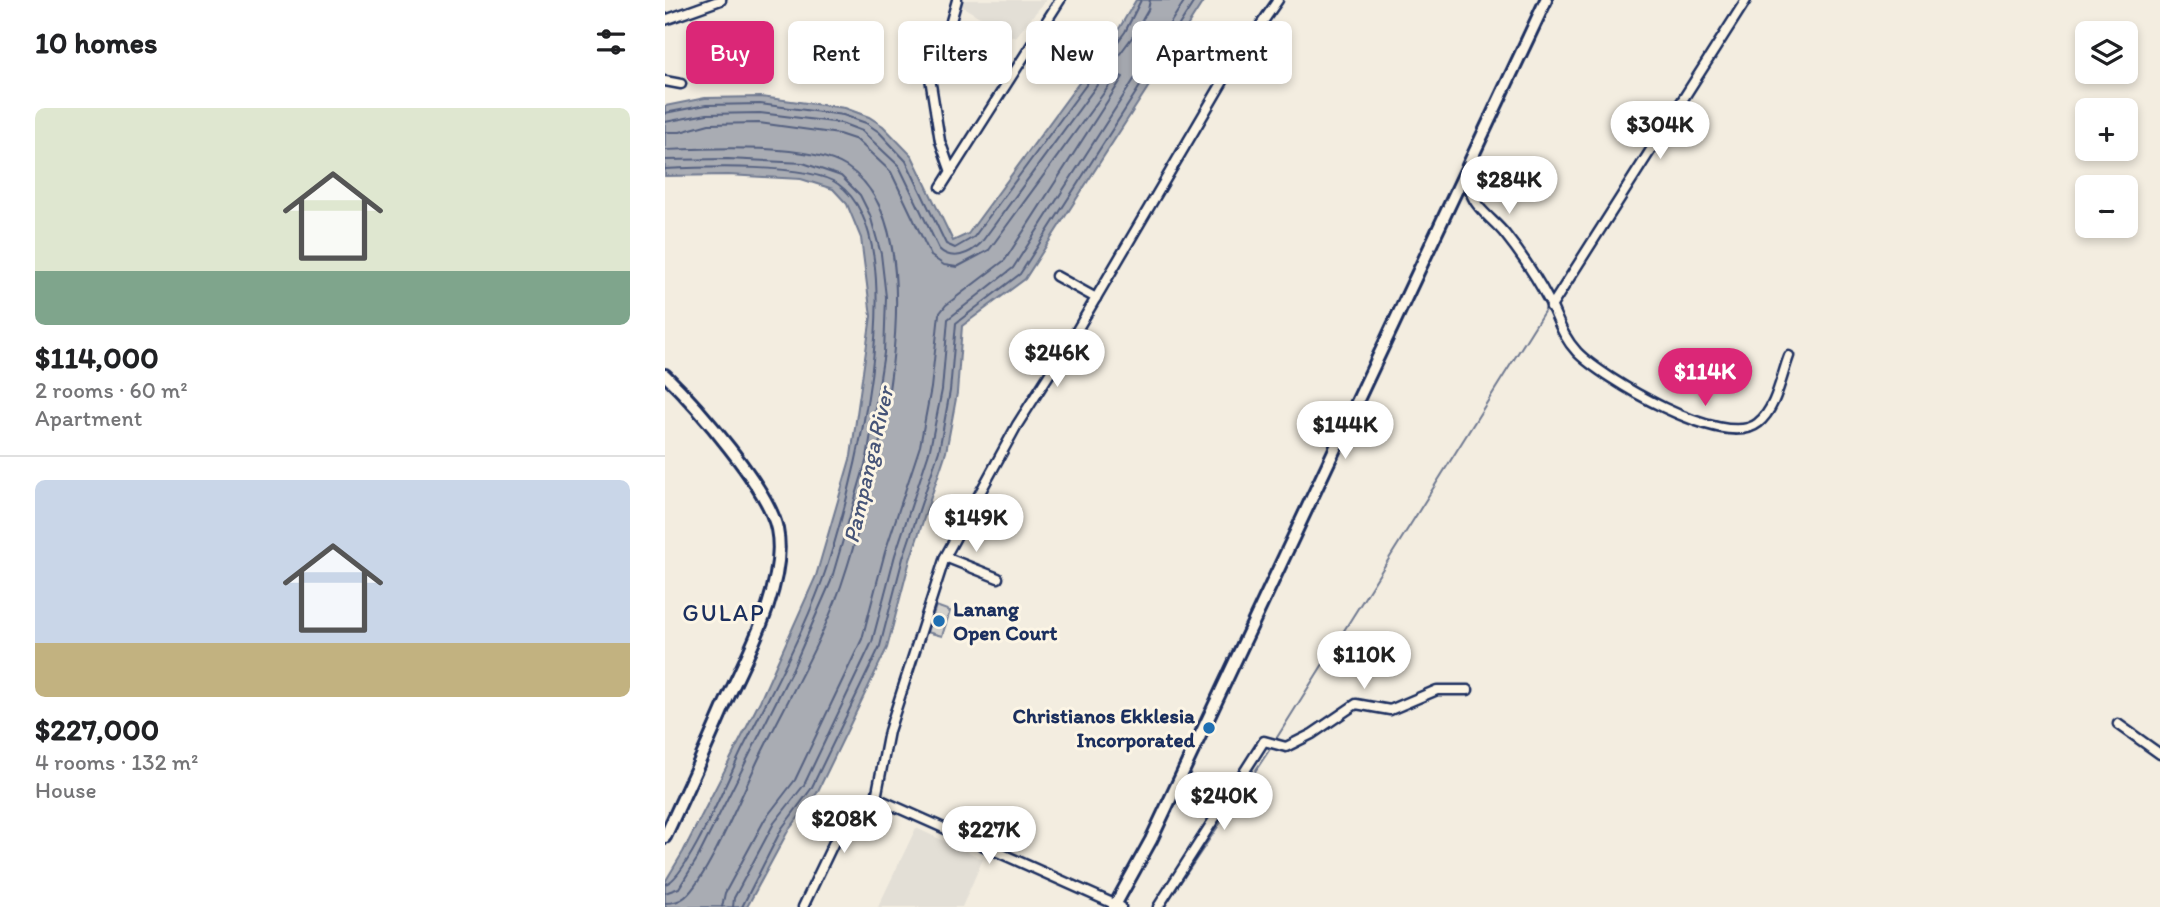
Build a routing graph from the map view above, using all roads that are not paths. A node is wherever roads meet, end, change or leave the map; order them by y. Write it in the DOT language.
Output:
graph roads {
  1 [pos="721,0"];
  2 [pos="957,0"];
  3 [pos="1060,0"];
  4 [pos="1278,0"];
  5 [pos="1546,0"];
  6 [pos="1746,0"];
  7 [pos="665,20"];
  8 [pos="665,81"];
  9 [pos="681,85"];
  10 [pos="1478,138"];
  11 [pos="951,172"];
  12 [pos="941,187"];
  13 [pos="1056,276"];
  14 [pos="1096,298"];
  15 [pos="1550,303"];
  16 [pos="1789,356"];
  17 [pos="665,375"];
  18 [pos="945,557"];
  19 [pos="997,578"];
  20 [pos="1468,690"];
  21 [pos="2118,724"];
  22 [pos="2160,754"];
  23 [pos="876,797"];
  24 [pos="665,837"];
  25 [pos="1116,906"];
  26 [pos="803,907"];
  27 [pos="1158,907"];
  1 -- 7 [label="street"];
  2 -- 11 [label="street"];
  3 -- 11 [label="street"];
  4 -- 14 [label="street"];
  5 -- 10 [label="main road"];
  6 -- 15 [label="street"];
  8 -- 9 [label="street"];
  10 -- 15 [label="street"];
  10 -- 25 [label="main road"];
  11 -- 12 [label="street"];
  13 -- 14 [label="street"];
  14 -- 18 [label="street"];
  15 -- 16 [label="street"];
  17 -- 24 [label="main road"];
  18 -- 19 [label="street"];
  18 -- 23 [label="street"];
  20 -- 27 [label="street"];
  21 -- 22 [label="street"];
  23 -- 25 [label="street"];
  23 -- 26 [label="street"];
}
